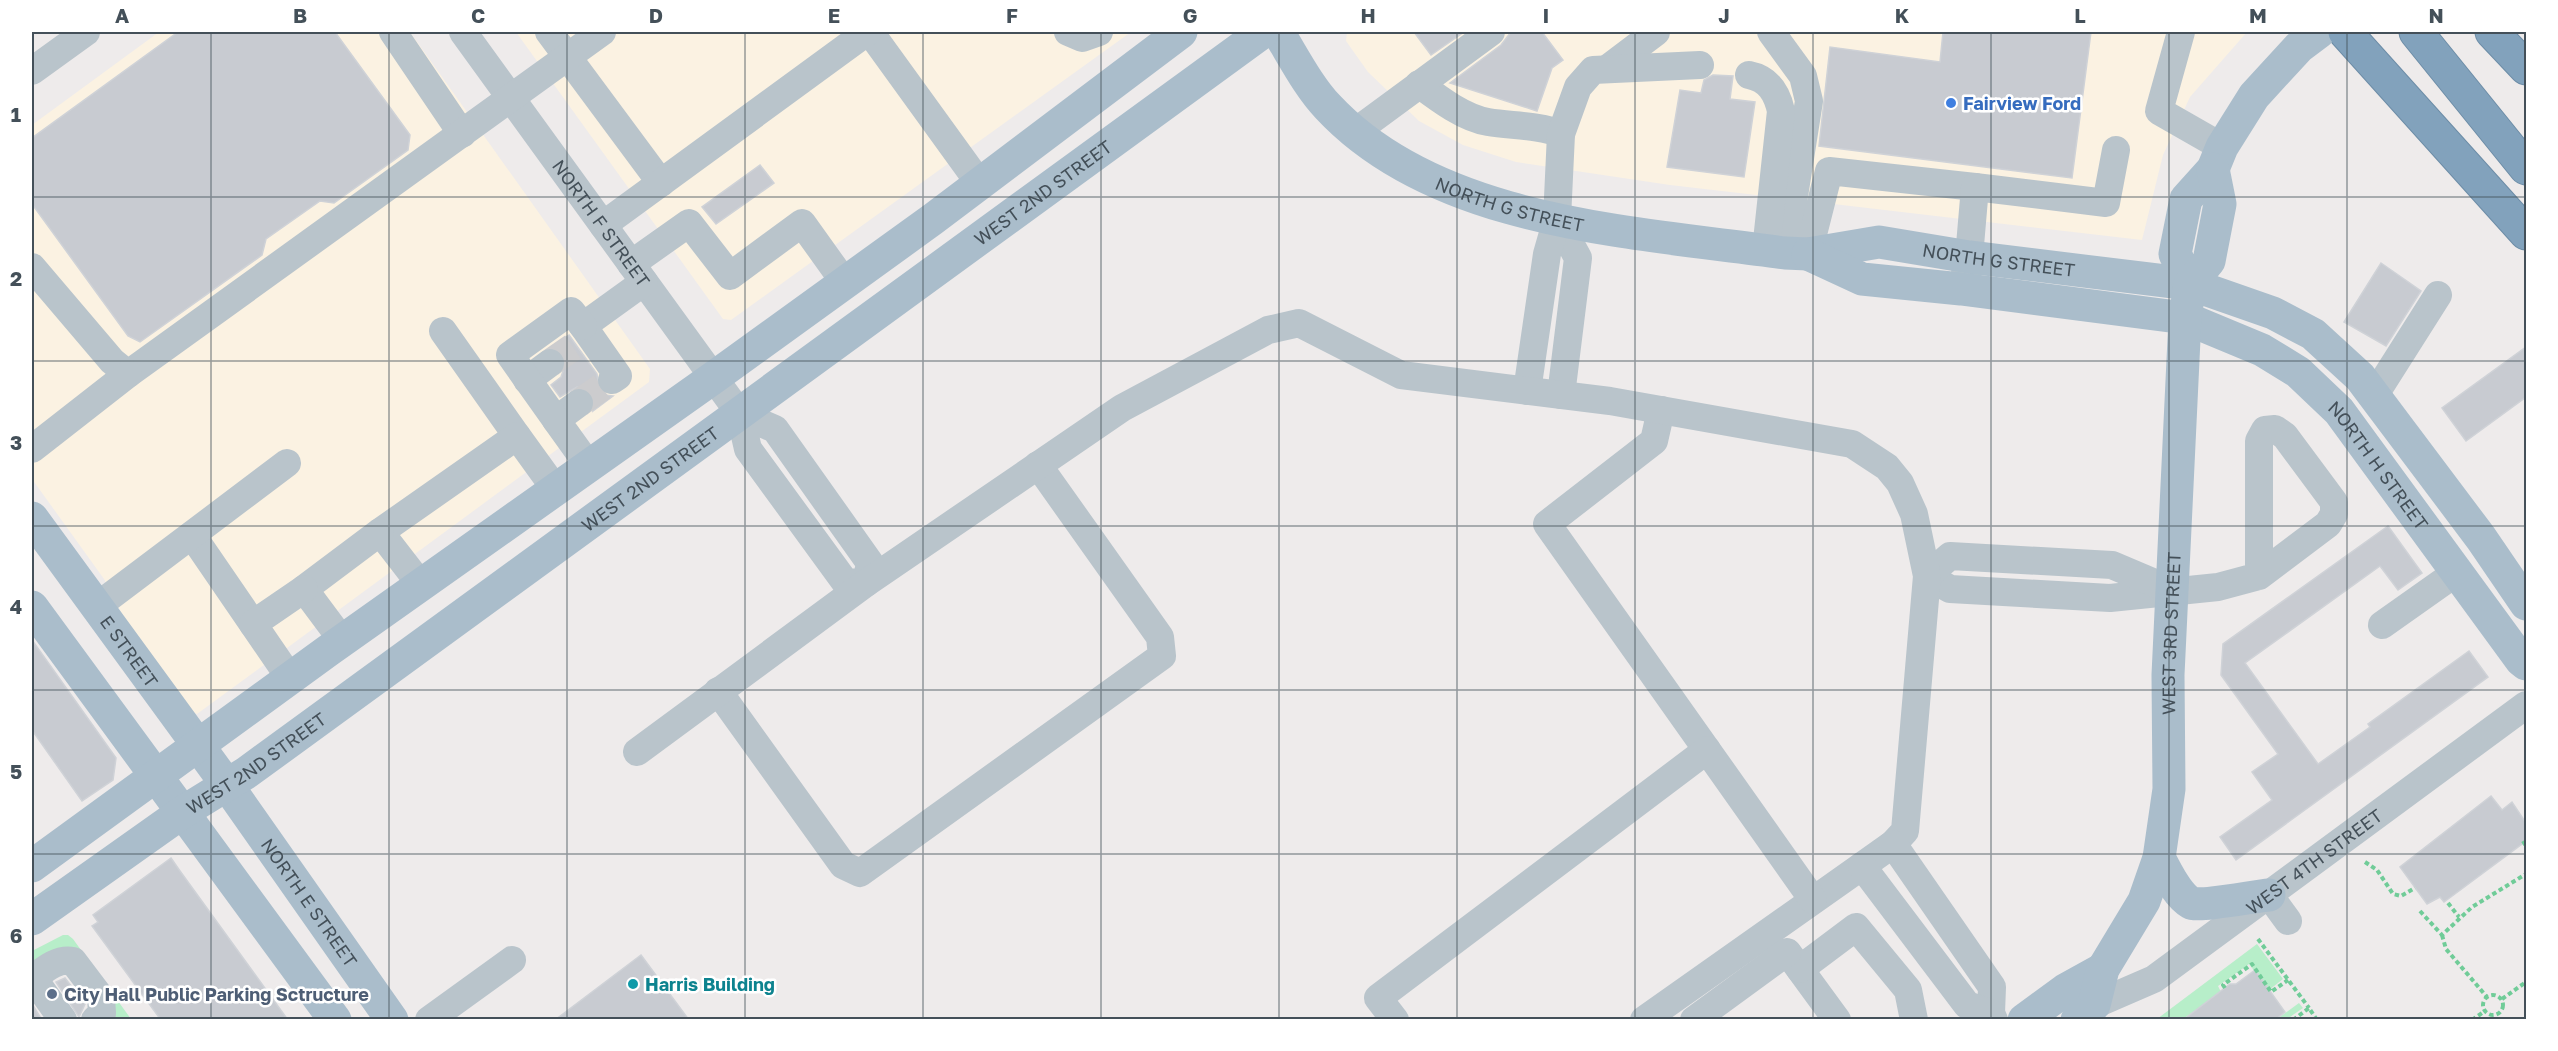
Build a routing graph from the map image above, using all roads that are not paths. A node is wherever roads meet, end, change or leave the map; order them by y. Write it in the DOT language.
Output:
graph roads {
  1 [pos="86,32"];
  2 [pos="393,32"];
  3 [pos="463,32"];
  4 [pos="549,32"];
  5 [pos="602,32"];
  6 [pos="869,32"];
  7 [pos="1068,32"];
  8 [pos="1099,32"];
  9 [pos="1181,32"];
  10 [pos="1263,32"];
  11 [pos="1278,32"];
  12 [pos="1491,32"];
  13 [pos="1656,32"];
  14 [pos="1771,32"];
  15 [pos="2181,32"];
  16 [pos="2319,32"];
  17 [pos="2345,32"];
  18 [pos="2416,32"];
  19 [pos="2492,32"];
  20 [pos="567,57"];
  21 [pos="1700,65"];
  22 [pos="2526,68"];
  23 [pos="1607,69"];
  24 [pos="32,71"];
  25 [pos="1749,75"];
  26 [pos="1419,84"];
  27 [pos="511,98"];
  28 [pos="1354,132"];
  29 [pos="462,134"];
  30 [pos="1561,134"];
  31 [pos="2116,150"];
  32 [pos="2218,158"];
  33 [pos="2526,168"];
  34 [pos="661,183"];
  35 [pos="980,184"];
  36 [pos="1975,187"];
  37 [pos="1557,219"];
  38 [pos="603,225"];
  39 [pos="2526,233"];
  40 [pos="1786,252"];
  41 [pos="1969,257"];
  42 [pos="32,267"];
  43 [pos="638,273"];
  44 [pos="845,283"];
  45 [pos="2190,284"];
  46 [pos="1961,289"];
  47 [pos="2438,296"];
  48 [pos="2185,318"];
  49 [pos="443,331"];
  50 [pos="585,334"];
  51 [pos="550,363"];
  52 [pos="128,374"];
  53 [pos="713,378"];
  54 [pos="527,380"];
  55 [pos="612,380"];
  56 [pos="1527,391"];
  57 [pos="1561,395"];
  58 [pos="2374,396"];
  59 [pos="579,404"];
  60 [pos="1661,410"];
  61 [pos="740,414"];
  62 [pos="556,420"];
  63 [pos="517,436"];
  64 [pos="32,449"];
  65 [pos="287,463"];
  66 [pos="1038,465"];
  67 [pos="589,466"];
  68 [pos="555,490"];
  69 [pos="32,518"];
  70 [pos="380,532"];
  71 [pos="192,535"];
  72 [pos="2457,572"];
  73 [pos="1927,576"];
  74 [pos="2259,576"];
  75 [pos="866,583"];
  76 [pos="421,585"];
  77 [pos="304,589"];
  78 [pos="2172,590"];
  79 [pos="2526,604"];
  80 [pos="32,607"];
  81 [pos="96,607"];
  82 [pos="253,624"];
  83 [pos="2382,625"];
  84 [pos="342,640"];
  85 [pos="2526,664"];
  86 [pos="290,678"];
  87 [pos="718,692"];
  88 [pos="2526,705"];
  89 [pos="197,745"];
  90 [pos="1707,750"];
  91 [pos="637,752"];
  92 [pos="155,776"];
  93 [pos="227,785"];
  94 [pos="183,812"];
  95 [pos="1893,844"];
  96 [pos="2159,858"];
  97 [pos="32,866"];
  98 [pos="1862,866"];
  99 [pos="2269,895"];
  100 [pos="1813,900"];
  101 [pos="32,919"];
  102 [pos="2288,921"];
  103 [pos="1786,950"];
  104 [pos="513,960"];
  105 [pos="2103,969"];
  106 [pos="32,979"];
  107 [pos="1379,1012"];
  108 [pos="2086,1012"];
  109 [pos="1992,1016"];
  110 [pos="63,1020"];
  111 [pos="95,1020"];
  112 [pos="335,1020"];
  113 [pos="392,1020"];
  114 [pos="429,1020"];
  115 [pos="1644,1020"];
  116 [pos="1694,1020"];
  117 [pos="1837,1020"];
  118 [pos="1914,1020"];
  119 [pos="2024,1020"];
  1 -- 24 [label="street"];
  2 -- 29 [label="street"];
  3 -- 27 [label="street, NORTH F STREET"];
  4 -- 20 [label="street"];
  5 -- 20 [label="street"];
  6 -- 34 [label="street"];
  6 -- 35 [label="street"];
  7 -- 8 [label="street"];
  9 -- 35 [label="main road"];
  10 -- 61 [label="main road, WEST 2ND STREET"];
  11 -- 28 [label="main road, NORTH G STREET"];
  12 -- 26 [label="street"];
  13 -- 23 [label="street"];
  14 -- 40 [label="street"];
  15 -- 32 [label="street"];
  16 -- 32 [label="main road"];
  17 -- 39 [label="highway"];
  18 -- 33 [label="highway"];
  19 -- 22 [label="highway"];
  20 -- 27 [label="street"];
  20 -- 34 [label="street"];
  21 -- 23 [label="street"];
  23 -- 30 [label="street"];
  25 -- 40 [label="street"];
  26 -- 28 [label="street"];
  26 -- 30 [label="street"];
  27 -- 29 [label="street"];
  27 -- 38 [label="street, NORTH F STREET"];
  28 -- 37 [label="main road, NORTH G STREET"];
  29 -- 52 [label="street"];
  30 -- 37 [label="street"];
  31 -- 36 [label="street"];
  32 -- 45 [label="main road"];
  34 -- 38 [label="street"];
  35 -- 44 [label="main road"];
  36 -- 40 [label="street"];
  36 -- 41 [label="street"];
  37 -- 40 [label="main road, NORTH G STREET"];
  37 -- 56 [label="street"];
  37 -- 57 [label="street"];
  38 -- 43 [label="street, NORTH F STREET"];
  40 -- 41 [label="main road, NORTH G STREET"];
  40 -- 46 [label="main road, NORTH G STREET"];
  41 -- 45 [label="main road, NORTH G STREET"];
  41 -- 46 [label="street"];
  42 -- 52 [label="street"];
  43 -- 44 [label="street"];
  43 -- 50 [label="street"];
  43 -- 53 [label="street, NORTH F STREET"];
  44 -- 53 [label="main road"];
  45 -- 48 [label="main road, WEST 3RD STREET"];
  45 -- 58 [label="main road"];
  46 -- 48 [label="main road, NORTH G STREET"];
  47 -- 58 [label="street"];
  48 -- 72 [label="main road, NORTH H STREET"];
  48 -- 78 [label="main road, WEST 3RD STREET"];
  49 -- 63 [label="street"];
  50 -- 54 [label="street"];
  50 -- 55 [label="street"];
  51 -- 54 [label="street"];
  52 -- 64 [label="street"];
  53 -- 61 [label="street, NORTH F STREET"];
  53 -- 67 [label="main road"];
  54 -- 62 [label="street"];
  56 -- 57 [label="street"];
  56 -- 66 [label="street"];
  57 -- 60 [label="street"];
  58 -- 79 [label="main road"];
  59 -- 62 [label="street"];
  60 -- 73 [label="street"];
  60 -- 90 [label="street"];
  61 -- 75 [label="street"];
  61 -- 93 [label="main road, WEST 2ND STREET"];
  62 -- 67 [label="street"];
  63 -- 68 [label="street"];
  63 -- 70 [label="street"];
  65 -- 71 [label="street"];
  66 -- 75 [label="street"];
  66 -- 87 [label="street"];
  67 -- 68 [label="main road"];
  68 -- 76 [label="main road"];
  69 -- 81 [label="main road, E STREET"];
  70 -- 76 [label="street"];
  70 -- 77 [label="street"];
  71 -- 81 [label="street"];
  71 -- 82 [label="street"];
  72 -- 83 [label="street"];
  72 -- 85 [label="main road, NORTH H STREET"];
  73 -- 78 [label="street"];
  73 -- 95 [label="street"];
  74 -- 74 [label="street"];
  74 -- 78 [label="street"];
  75 -- 87 [label="street"];
  76 -- 84 [label="main road"];
  77 -- 82 [label="street"];
  77 -- 84 [label="street"];
  78 -- 96 [label="main road, WEST 3RD STREET"];
  80 -- 92 [label="main road"];
  81 -- 89 [label="main road, E STREET"];
  82 -- 86 [label="street"];
  84 -- 86 [label="main road"];
  86 -- 89 [label="main road"];
  87 -- 91 [label="street"];
  88 -- 99 [label="street, WEST 4TH STREET"];
  89 -- 92 [label="main road"];
  89 -- 93 [label="main road, E STREET"];
  90 -- 100 [label="street"];
  90 -- 107 [label="street"];
  92 -- 94 [label="main road"];
  92 -- 97 [label="main road"];
  93 -- 94 [label="main road, WEST 2ND STREET"];
  93 -- 113 [label="main road, NORTH E STREET"];
  94 -- 101 [label="main road, WEST 2ND STREET"];
  94 -- 112 [label="main road"];
  95 -- 98 [label="street"];
  95 -- 109 [label="street"];
  96 -- 99 [label="main road"];
  96 -- 105 [label="main road, WEST 3RD STREET"];
  98 -- 100 [label="street"];
  98 -- 109 [label="street"];
  99 -- 102 [label="street"];
  99 -- 108 [label="street, WEST 4TH STREET"];
  100 -- 103 [label="street"];
  103 -- 115 [label="street"];
  103 -- 116 [label="street"];
  103 -- 117 [label="street"];
  103 -- 118 [label="street"];
  104 -- 114 [label="street"];
  105 -- 108 [label="main road, WEST 3RD STREET"];
  105 -- 119 [label="main road, WEST 3RD STREET"];
  106 -- 110 [label="street"];
  106 -- 111 [label="street"];
}
